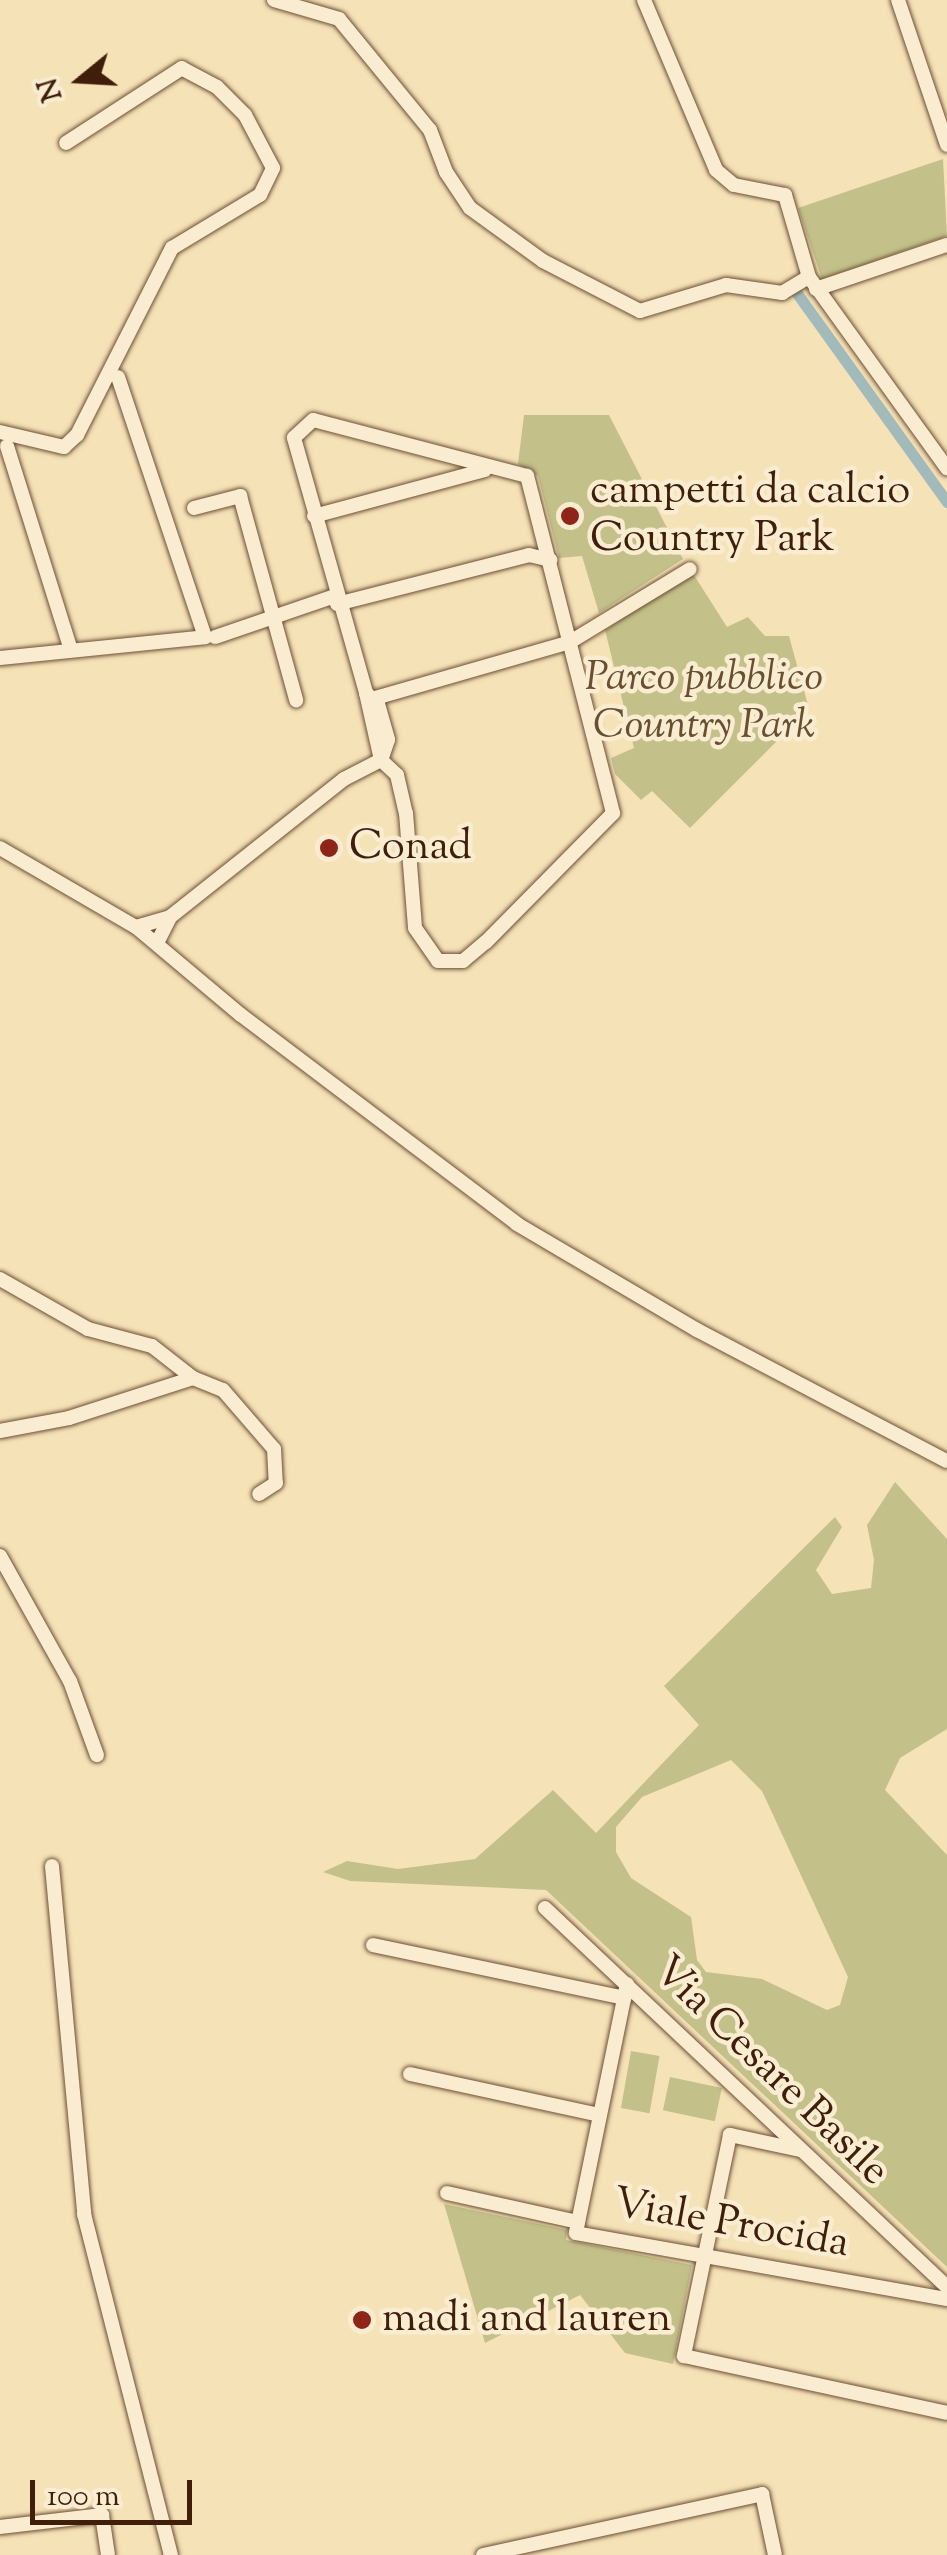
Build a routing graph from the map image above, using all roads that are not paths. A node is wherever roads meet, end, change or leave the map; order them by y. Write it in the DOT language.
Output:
graph roads {
  1 [pos="274,0"];
  2 [pos="644,0"];
  3 [pos="898,0"];
  4 [pos="66,142"];
  5 [pos="947,145"];
  6 [pos="947,246"];
  7 [pos="808,283"];
  8 [pos="118,377"];
  9 [pos="4,439"];
  10 [pos="947,468"];
  11 [pos="486,470"];
  12 [pos="194,508"];
  13 [pos="314,516"];
  14 [pos="550,560"];
  15 [pos="690,569"];
  16 [pos="336,600"];
  17 [pos="274,614"];
  18 [pos="215,637"];
  19 [pos="570,642"];
  20 [pos="70,648"];
  21 [pos="0,658"];
  22 [pos="370,695"];
  23 [pos="296,700"];
  24 [pos="381,760"];
  25 [pos="0,848"];
  26 [pos="170,916"];
  27 [pos="136,926"];
  28 [pos="157,943"];
  29 [pos="0,1279"];
  30 [pos="193,1378"];
  31 [pos="0,1432"];
  32 [pos="947,1462"];
  33 [pos="259,1494"];
  34 [pos="0,1556"];
  35 [pos="97,1755"];
  36 [pos="52,1866"];
  37 [pos="545,1908"];
  38 [pos="373,1945"];
  39 [pos="625,1991"];
  40 [pos="410,2074"];
  41 [pos="600,2115"];
  42 [pos="800,2150"];
  43 [pos="446,2194"];
  44 [pos="578,2222"];
  45 [pos="705,2256"];
  46 [pos="947,2286"];
  47 [pos="947,2298"];
  48 [pos="947,2413"];
  49 [pos="0,2527"];
  50 [pos="108,2555"];
  51 [pos="171,2555"];
  52 [pos="483,2555"];
  53 [pos="775,2555"];
  1 -- 7 [label="street"];
  2 -- 7 [label="street"];
  3 -- 5 [label="street"];
  4 -- 9 [label="street"];
  6 -- 7 [label="street"];
  7 -- 10 [label="street"];
  8 -- 20 [label="street"];
  9 -- 20 [label="street"];
  11 -- 13 [label="street"];
  11 -- 13 [label="street"];
  11 -- 14 [label="street"];
  12 -- 17 [label="street"];
  13 -- 16 [label="street"];
  14 -- 16 [label="street"];
  14 -- 19 [label="street"];
  15 -- 19 [label="street"];
  16 -- 17 [label="street"];
  16 -- 22 [label="street"];
  17 -- 18 [label="street"];
  17 -- 23 [label="street"];
  19 -- 22 [label="street"];
  19 -- 24 [label="street"];
  20 -- 21 [label="street"];
  22 -- 24 [label="street"];
  24 -- 26 [label="street"];
  25 -- 27 [label="street"];
  26 -- 27 [label="street"];
  26 -- 28 [label="street"];
  27 -- 28 [label="street"];
  28 -- 32 [label="street"];
  29 -- 30 [label="street"];
  30 -- 31 [label="street"];
  30 -- 33 [label="street"];
  34 -- 35 [label="street"];
  36 -- 51 [label="street"];
  37 -- 39 [label="street, Via Cesare Basile"];
  38 -- 39 [label="street"];
  39 -- 41 [label="street, Viale Procida"];
  39 -- 42 [label="street, Via Cesare Basile"];
  40 -- 41 [label="street"];
  41 -- 44 [label="street, Viale Procida"];
  42 -- 45 [label="street"];
  42 -- 46 [label="street, Via Cesare Basile"];
  43 -- 44 [label="street"];
  44 -- 45 [label="street, Viale Procida"];
  45 -- 47 [label="street, Viale Procida"];
  45 -- 48 [label="street"];
  49 -- 50 [label="street"];
  52 -- 53 [label="street"];
}
